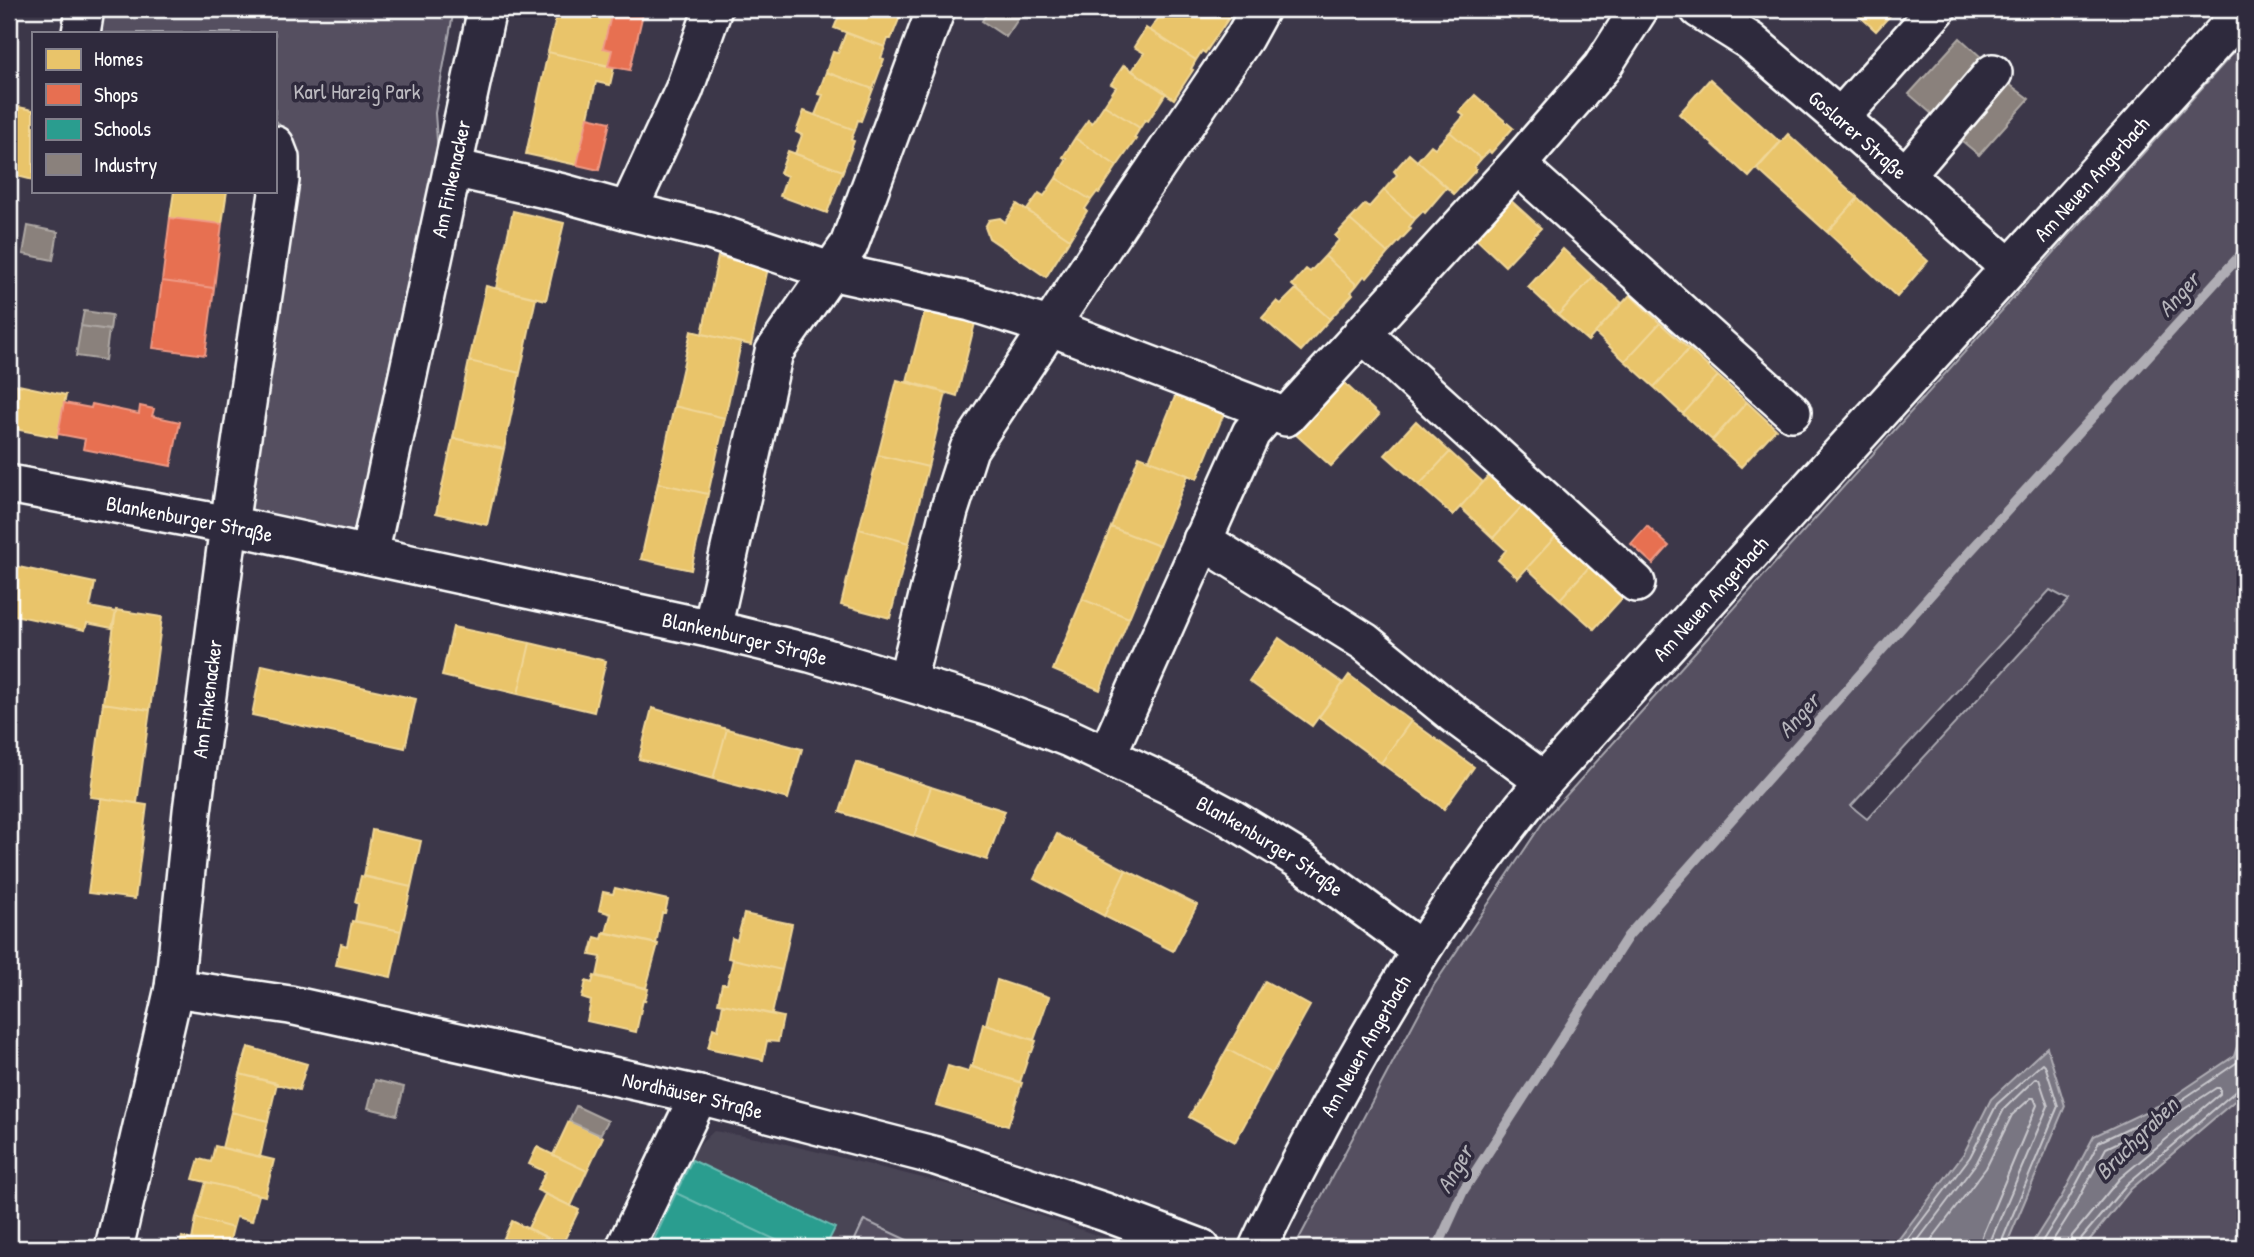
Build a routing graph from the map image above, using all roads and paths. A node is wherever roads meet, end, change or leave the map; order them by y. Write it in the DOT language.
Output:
graph roads {
  1 [pos="85,9"];
  2 [pos="487,9"];
  3 [pos="713,9"];
  4 [pos="936,9"];
  5 [pos="1260,9"];
  6 [pos="1639,9"];
  7 [pos="1699,9"];
  8 [pos="1937,9"];
  9 [pos="2245,9"];
  10 [pos="81,32"];
  11 [pos="1993,73"];
  12 [pos="1840,118"];
  13 [pos="276,148"];
  14 [pos="1517,165"];
  15 [pos="453,168"];
  16 [pos="1905,176"];
  17 [pos="628,211"];
  18 [pos="2010,268"];
  19 [pos="830,271"];
  20 [pos="1051,327"];
  21 [pos="1362,333"];
  22 [pos="1270,411"];
  23 [pos="1792,412"];
  24 [pos="9,484"];
  25 [pos="229,525"];
  26 [pos="1202,540"];
  27 [pos="369,555"];
  28 [pos="1636,583"];
  29 [pos="712,629"];
  30 [pos="907,681"];
  31 [pos="1107,755"];
  32 [pos="1544,781"];
  33 [pos="1420,950"];
  34 [pos="174,988"];
  35 [pos="699,1095"];
  36 [pos="114,1248"];
  37 [pos="625,1248"];
  38 [pos="1201,1248"];
  39 [pos="1258,1248"];
  1 -- 10 [label="street"];
  2 -- 15 [label="street, Am Finkenacker"];
  3 -- 17 [label="street"];
  4 -- 19 [label="street"];
  5 -- 20 [label="street"];
  6 -- 14 [label="street"];
  7 -- 12 [label="street, Goslarer Straße"];
  8 -- 12 [label="street"];
  9 -- 18 [label="street, Am Neuen Angerbach"];
  11 -- 16 [label="street"];
  12 -- 16 [label="street, Goslarer Straße"];
  13 -- 25 [label="street, Am Finkenacker"];
  14 -- 21 [label="street"];
  14 -- 23 [label="street"];
  15 -- 17 [label="street"];
  15 -- 27 [label="street, Am Finkenacker"];
  16 -- 18 [label="street, Goslarer Straße"];
  17 -- 19 [label="street"];
  18 -- 32 [label="street, Am Neuen Angerbach"];
  19 -- 20 [label="street"];
  19 -- 29 [label="street"];
  20 -- 22 [label="street"];
  20 -- 30 [label="street"];
  21 -- 22 [label="street"];
  21 -- 28 [label="street"];
  22 -- 26 [label="street"];
  24 -- 25 [label="street, Blankenburger Straße"];
  25 -- 27 [label="street, Blankenburger Straße"];
  25 -- 34 [label="street, Am Finkenacker"];
  26 -- 31 [label="street"];
  26 -- 32 [label="street"];
  27 -- 29 [label="street, Blankenburger Straße"];
  29 -- 30 [label="street, Blankenburger Straße"];
  30 -- 31 [label="street, Blankenburger Straße"];
  31 -- 33 [label="street, Blankenburger Straße"];
  32 -- 33 [label="street, Am Neuen Angerbach"];
  33 -- 39 [label="street, Am Neuen Angerbach"];
  34 -- 35 [label="street, Nordhäuser Straße"];
  34 -- 36 [label="street, Am Finkenacker"];
  35 -- 37 [label="street"];
  35 -- 38 [label="street, Nordhäuser Straße"];
}
